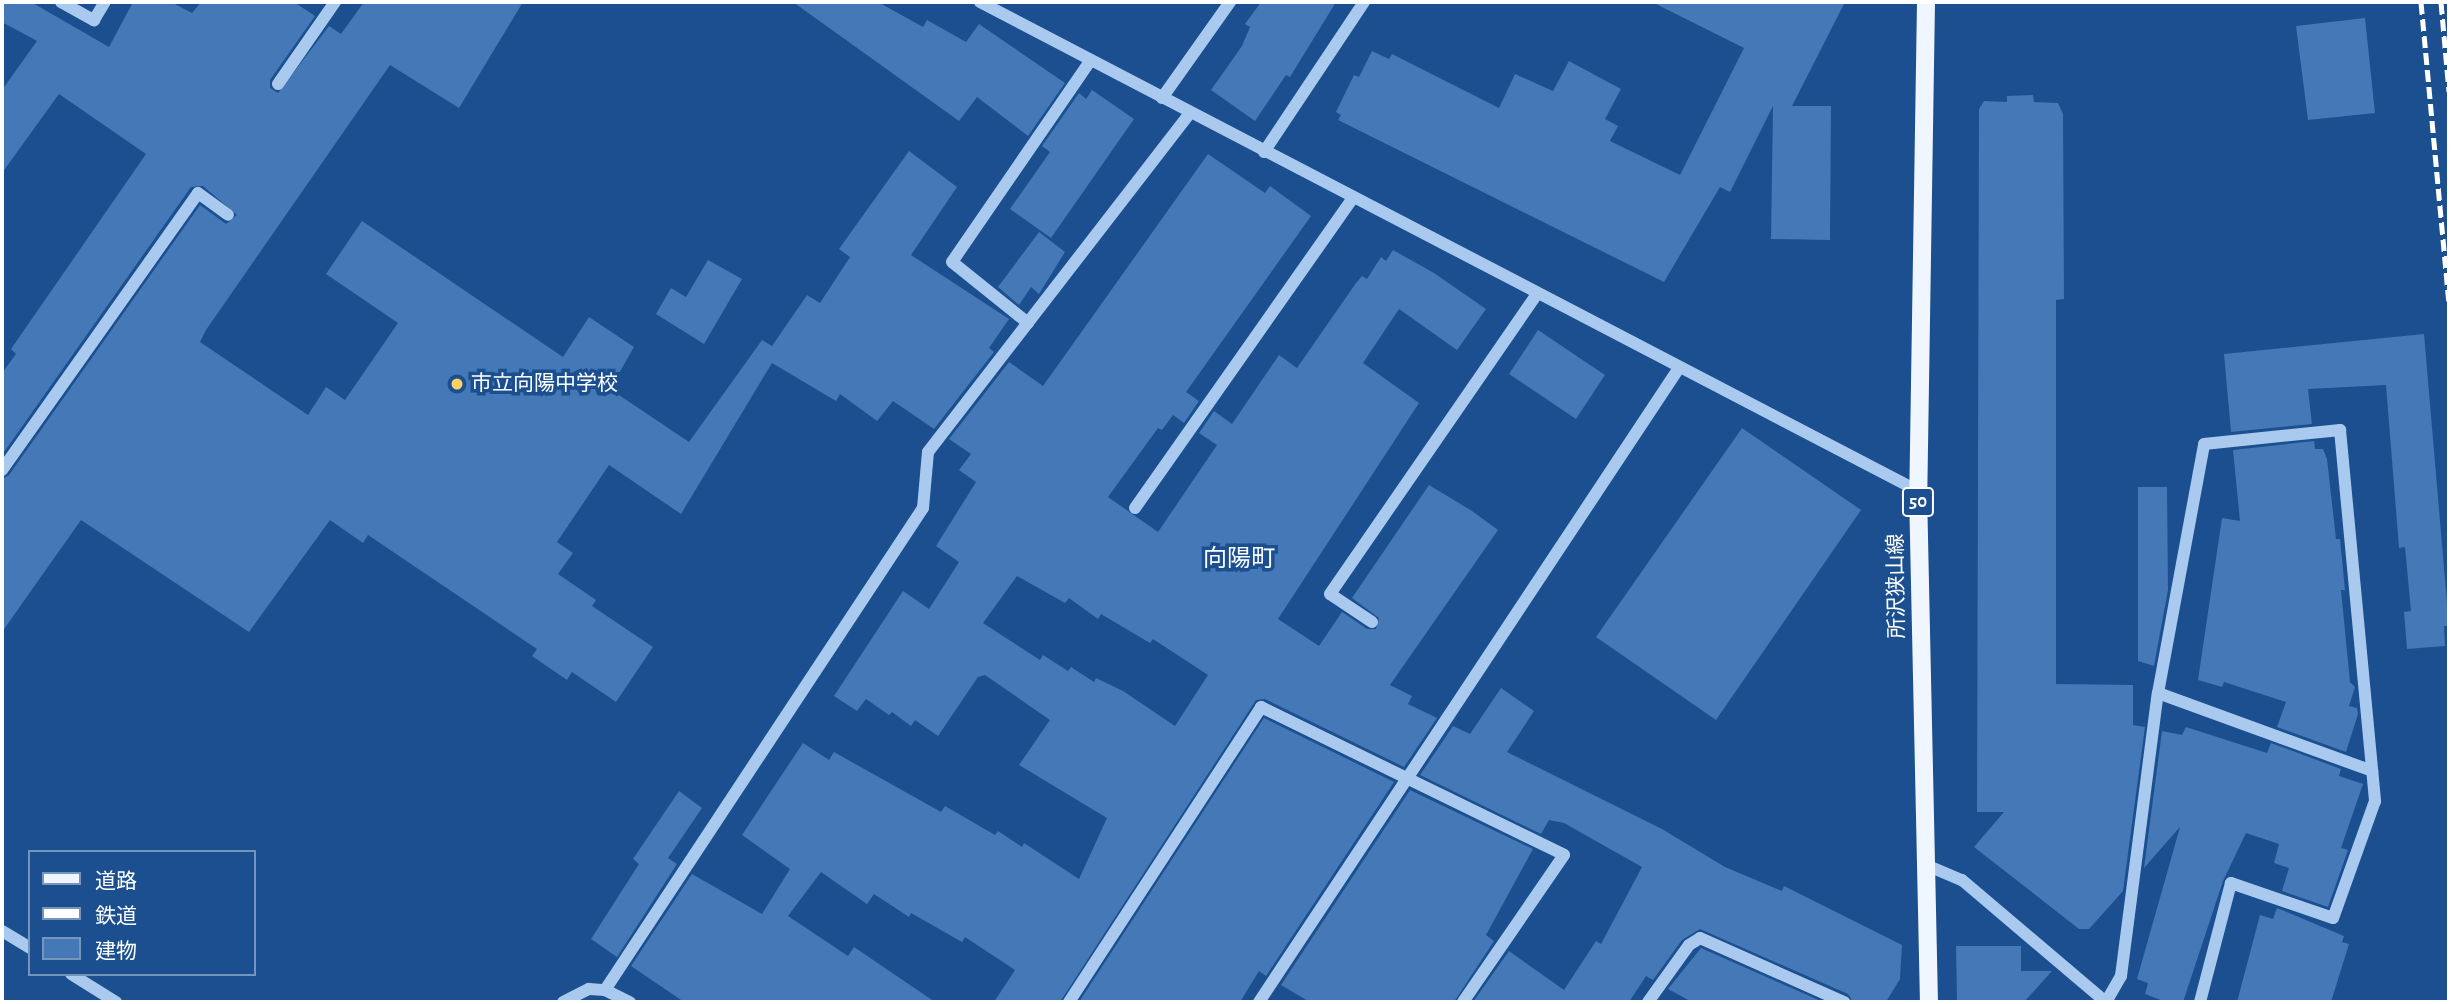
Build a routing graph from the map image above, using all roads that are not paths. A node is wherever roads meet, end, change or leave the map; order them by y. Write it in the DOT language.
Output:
graph roads {
  1 [pos="61,2"];
  2 [pos="105,2"];
  3 [pos="335,2"];
  4 [pos="981,2"];
  5 [pos="1230,2"];
  6 [pos="1364,2"];
  7 [pos="1926,2"];
  8 [pos="1091,60"];
  9 [pos="278,84"];
  10 [pos="1162,98"];
  11 [pos="1191,113"];
  12 [pos="1264,152"];
  13 [pos="1353,198"];
  14 [pos="228,215"];
  15 [pos="1538,294"];
  16 [pos="1028,323"];
  17 [pos="1679,368"];
  18 [pos="2,470"];
  19 [pos="1918,491"];
  20 [pos="1135,508"];
  21 [pos="1372,622"];
  22 [pos="2158,693"];
  23 [pos="2372,771"];
  24 [pos="1408,777"];
  25 [pos="1926,865"];
  26 [pos="2,931"];
  27 [pos="28,947"];
  28 [pos="74,976"];
  29 [pos="606,990"];
  30 [pos="116,1002"];
  31 [pos="564,1002"];
  32 [pos="630,1002"];
  33 [pos="1069,1002"];
  34 [pos="1259,1002"];
  35 [pos="1463,1002"];
  36 [pos="1647,1002"];
  37 [pos="1844,1002"];
  38 [pos="1929,1002"];
  39 [pos="2106,1002"];
  40 [pos="2200,1002"];
  1 -- 2 [label="street"];
  3 -- 9 [label="street"];
  4 -- 8 [label="street"];
  5 -- 10 [label="street"];
  6 -- 12 [label="street"];
  7 -- 19 [label="main road, 所沢狭山線 / 50"];
  8 -- 10 [label="street"];
  8 -- 16 [label="street"];
  10 -- 11 [label="street"];
  11 -- 12 [label="street"];
  11 -- 16 [label="street"];
  12 -- 13 [label="street"];
  13 -- 15 [label="street"];
  13 -- 20 [label="street"];
  14 -- 18 [label="street"];
  15 -- 17 [label="street"];
  15 -- 21 [label="street"];
  16 -- 29 [label="street"];
  17 -- 19 [label="street"];
  17 -- 24 [label="street"];
  19 -- 25 [label="main road, 所沢狭山線 / 50"];
  22 -- 23 [label="street"];
  22 -- 23 [label="street"];
  22 -- 39 [label="street"];
  23 -- 40 [label="street"];
  24 -- 33 [label="street"];
  24 -- 34 [label="street"];
  24 -- 35 [label="street"];
  25 -- 38 [label="main road, 所沢狭山線 / 50"];
  25 -- 39 [label="street"];
  26 -- 27 [label="street"];
  28 -- 30 [label="street"];
  29 -- 31 [label="street"];
  29 -- 32 [label="street"];
  36 -- 37 [label="street"];
}
